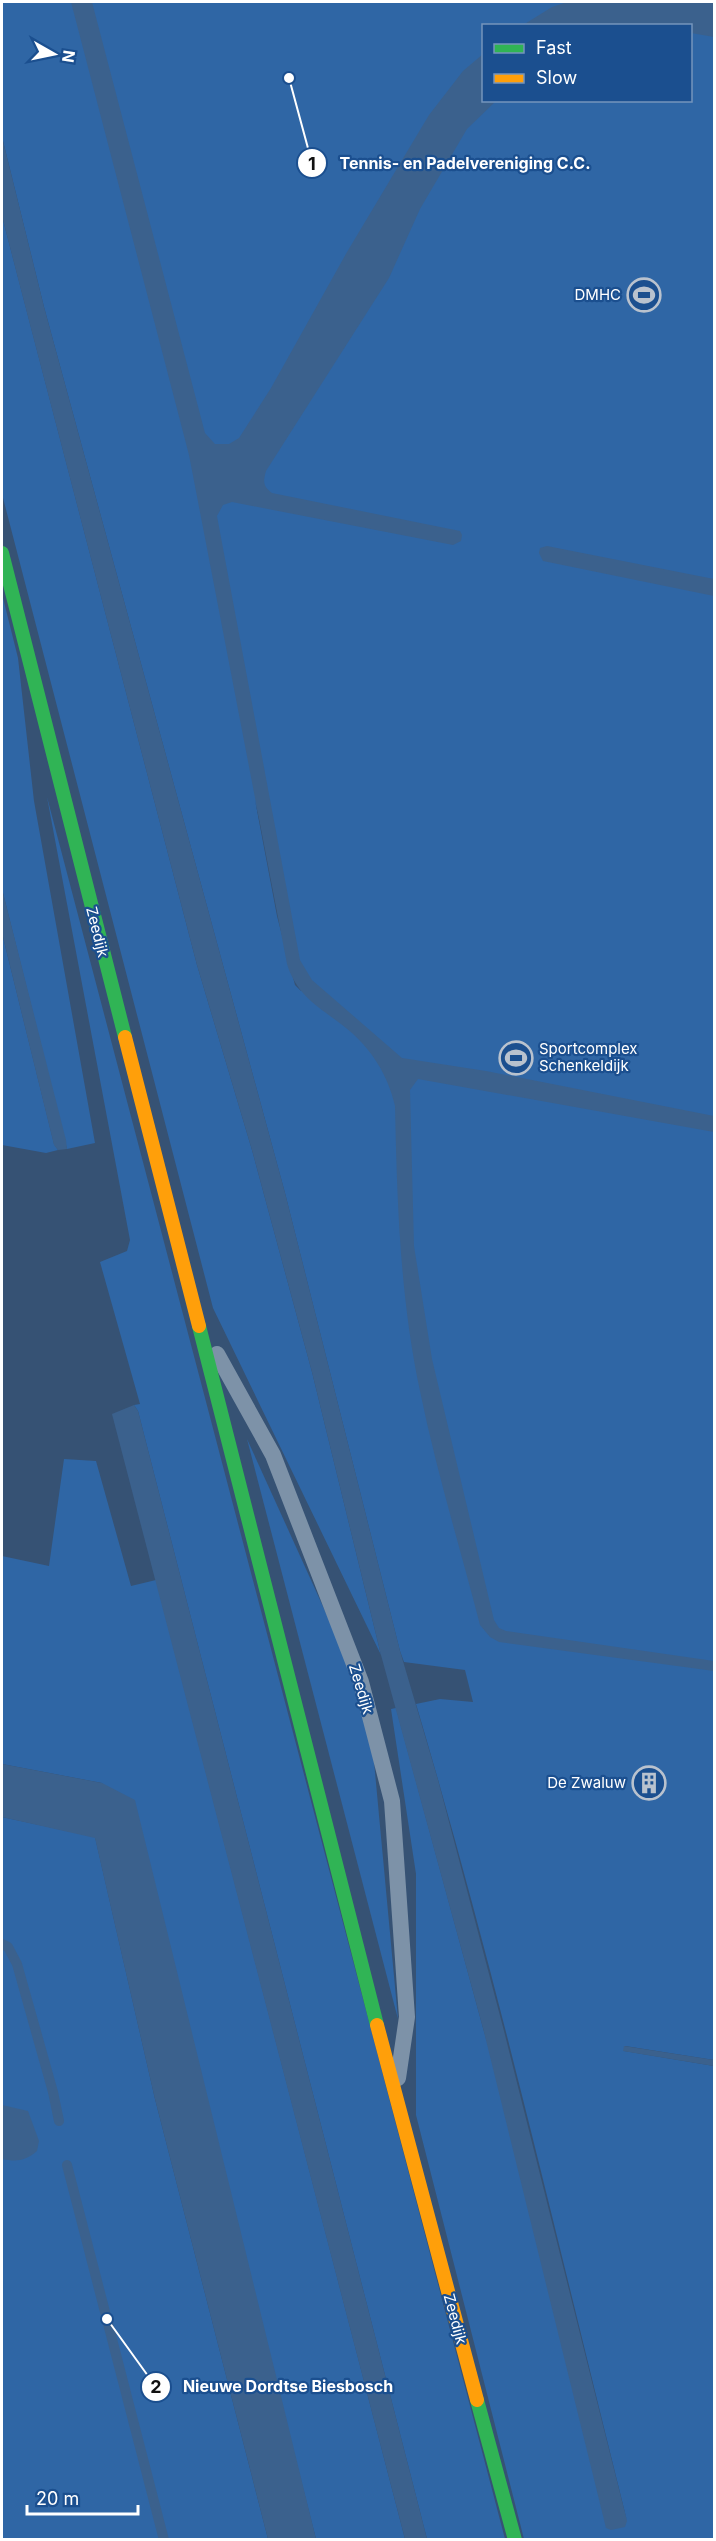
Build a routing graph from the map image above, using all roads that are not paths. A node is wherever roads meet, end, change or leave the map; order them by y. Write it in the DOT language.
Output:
graph roads {
  1 [pos="2,554"];
  2 [pos="193,1311"];
  3 [pos="395,2098"];
  4 [pos="515,2540"];
  1 -- 2 [label="street, Zeedijk"];
  2 -- 3 [label="street, Zeedijk"];
  2 -- 3 [label="lane, Zeedijk"];
  3 -- 4 [label="street, Zeedijk"];
}
